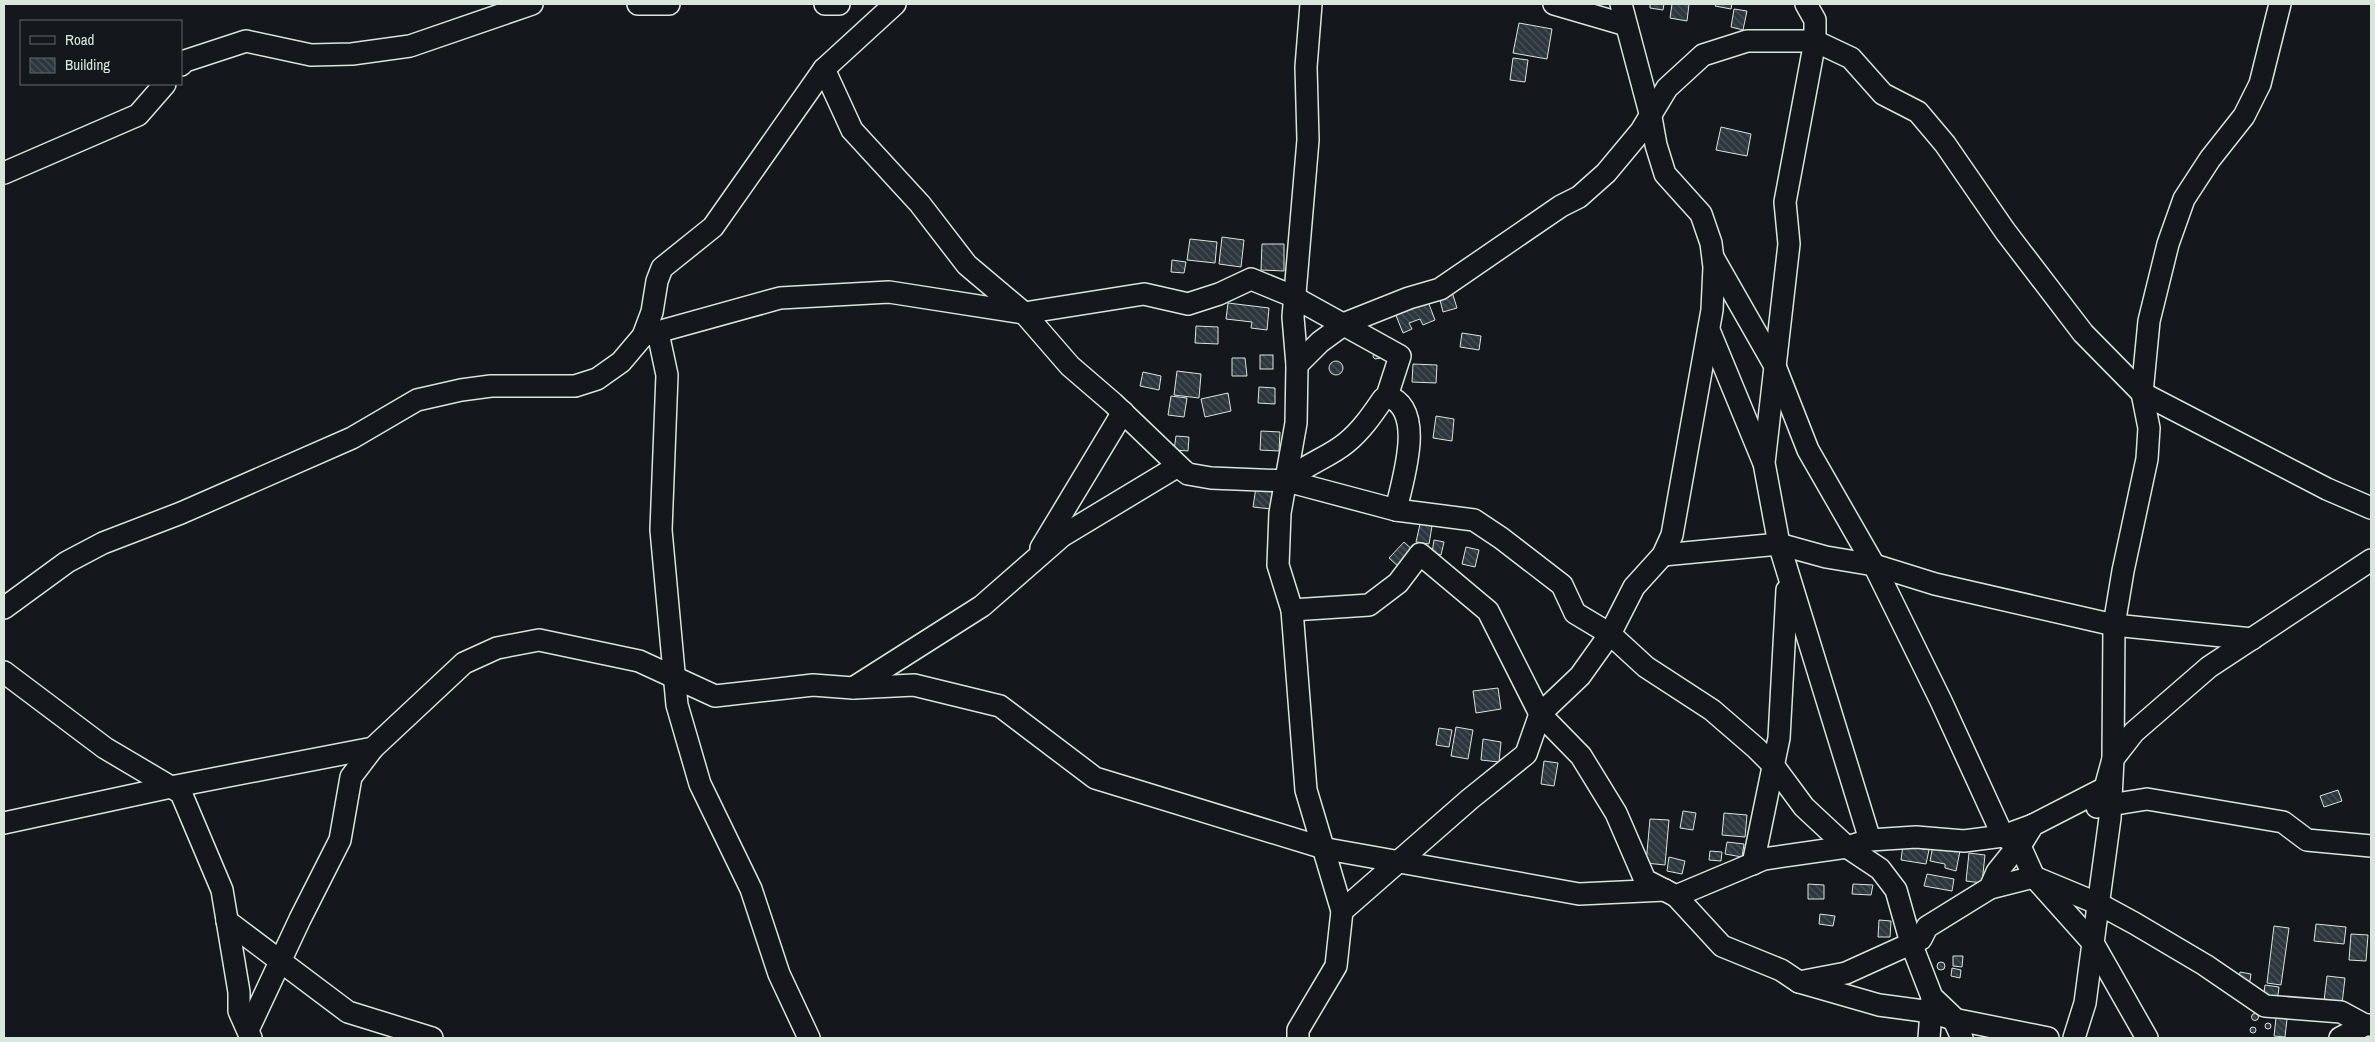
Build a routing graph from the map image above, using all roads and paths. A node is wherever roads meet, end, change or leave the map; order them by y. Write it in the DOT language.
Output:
graph roads {
  1 [pos="532,4"];
  2 [pos="638,4"];
  3 [pos="669,4"];
  4 [pos="825,4"];
  5 [pos="839,4"];
  6 [pos="895,4"];
  7 [pos="1311,4"];
  8 [pos="1554,4"];
  9 [pos="1621,4"];
  10 [pos="1806,4"];
  11 [pos="2280,4"];
  12 [pos="1626,25"];
  13 [pos="1815,41"];
  14 [pos="182,64"];
  15 [pos="824,69"];
  16 [pos="164,85"];
  17 [pos="1651,116"];
  18 [pos="4,173"];
  19 [pos="1712,257"];
  20 [pos="1295,298"];
  21 [pos="1024,313"];
  22 [pos="1343,325"];
  23 [pos="1709,329"];
  24 [pos="650,335"];
  25 [pos="1297,365"];
  26 [pos="1775,366"];
  27 [pos="2142,393"];
  28 [pos="1387,396"];
  29 [pos="1123,412"];
  30 [pos="1764,463"];
  31 [pos="1178,466"];
  32 [pos="1288,481"];
  33 [pos="2371,508"];
  34 [pos="1396,510"];
  35 [pos="1779,544"];
  36 [pos="1663,555"];
  37 [pos="2371,560"];
  38 [pos="1032,563"];
  39 [pos="1874,565"];
  40 [pos="1788,574"];
  41 [pos="4,608"];
  42 [pos="1292,610"];
  43 [pos="2114,625"];
  44 [pos="1610,634"];
  45 [pos="2252,639"];
  46 [pos="4,672"];
  47 [pos="675,678"];
  48 [pos="853,688"];
  49 [pos="1540,714"];
  50 [pos="372,748"];
  51 [pos="2113,759"];
  52 [pos="1773,765"];
  53 [pos="172,787"];
  54 [pos="2110,805"];
  55 [pos="2058,813"];
  56 [pos="4,823"];
  57 [pos="1870,840"];
  58 [pos="2012,841"];
  59 [pos="2371,846"];
  60 [pos="1846,847"];
  61 [pos="1323,848"];
  62 [pos="1398,862"];
  63 [pos="1753,864"];
  64 [pos="2034,877"];
  65 [pos="1990,888"];
  66 [pos="1671,893"];
  67 [pos="2099,904"];
  68 [pos="1342,911"];
  69 [pos="227,921"];
  70 [pos="1910,943"];
  71 [pos="2093,943"];
  72 [pos="280,961"];
  73 [pos="1799,982"];
  74 [pos="1931,1004"];
  75 [pos="1953,1019"];
  76 [pos="2368,1025"];
  77 [pos="249,1034"];
  78 [pos="432,1038"];
  79 [pos="809,1038"];
  80 [pos="1298,1038"];
  81 [pos="1929,1038"];
  82 [pos="1962,1038"];
  83 [pos="2048,1038"];
  84 [pos="2074,1038"];
  85 [pos="2147,1038"];
  86 [pos="2340,1038"];
  1 -- 14 [label="street"];
  2 -- 3 [label="street"];
  4 -- 5 [label="street"];
  6 -- 15 [label="street"];
  7 -- 20 [label="street"];
  8 -- 12 [label="street"];
  9 -- 12 [label="street"];
  10 -- 13 [label="street"];
  11 -- 27 [label="street"];
  12 -- 17 [label="street"];
  13 -- 17 [label="street"];
  13 -- 26 [label="street"];
  13 -- 27 [label="street"];
  15 -- 21 [label="street"];
  15 -- 24 [label="street"];
  16 -- 18 [label="street"];
  17 -- 19 [label="street"];
  17 -- 22 [label="street"];
  19 -- 23 [label="street"];
  19 -- 26 [label="street"];
  20 -- 21 [label="street"];
  20 -- 22 [label="street"];
  20 -- 25 [label="street"];
  21 -- 24 [label="street"];
  21 -- 29 [label="street"];
  22 -- 25 [label="street"];
  22 -- 28 [label="street"];
  23 -- 30 [label="street"];
  23 -- 36 [label="street"];
  24 -- 41 [label="street"];
  24 -- 47 [label="street"];
  25 -- 32 [label="street"];
  26 -- 30 [label="street"];
  26 -- 39 [label="street"];
  27 -- 33 [label="street"];
  27 -- 43 [label="street"];
  28 -- 32 [label="street"];
  28 -- 34 [label="street"];
  29 -- 31 [label="street"];
  29 -- 38 [label="street"];
  30 -- 35 [label="street"];
  31 -- 32 [label="street"];
  31 -- 38 [label="street"];
  32 -- 34 [label="street"];
  32 -- 42 [label="street"];
  34 -- 44 [label="street"];
  35 -- 36 [label="street"];
  35 -- 39 [label="street"];
  35 -- 40 [label="street"];
  36 -- 44 [label="street"];
  37 -- 45 [label="street"];
  38 -- 48 [label="street"];
  39 -- 43 [label="street"];
  39 -- 58 [label="street"];
  40 -- 52 [label="street"];
  40 -- 57 [label="street"];
  42 -- 49 [label="street"];
  42 -- 61 [label="street"];
  43 -- 45 [label="street"];
  43 -- 51 [label="street"];
  44 -- 49 [label="street"];
  44 -- 52 [label="street"];
  45 -- 51 [label="street"];
  46 -- 53 [label="street"];
  47 -- 48 [label="street"];
  47 -- 50 [label="street"];
  47 -- 79 [label="street"];
  48 -- 61 [label="street"];
  49 -- 62 [label="street"];
  49 -- 66 [label="street"];
  50 -- 53 [label="street"];
  50 -- 72 [label="street"];
  51 -- 54 [label="street"];
  51 -- 55 [label="street"];
  52 -- 60 [label="street"];
  52 -- 63 [label="street"];
  53 -- 56 [label="street"];
  53 -- 69 [label="street"];
  54 -- 55 [label="street"];
  54 -- 59 [label="street"];
  54 -- 67 [label="street"];
  55 -- 58 [label="street"];
  57 -- 58 [label="street"];
  57 -- 60 [label="street"];
  58 -- 64 [label="street"];
  58 -- 65 [label="street"];
  60 -- 63 [label="street"];
  60 -- 70 [label="street"];
  61 -- 62 [label="street"];
  61 -- 68 [label="street"];
  62 -- 66 [label="street"];
  62 -- 68 [label="street"];
  63 -- 66 [label="street"];
  64 -- 65 [label="street"];
  64 -- 67 [label="street"];
  64 -- 71 [label="street"];
  65 -- 70 [label="street"];
  66 -- 73 [label="street"];
  67 -- 71 [label="street"];
  67 -- 76 [label="street"];
  68 -- 80 [label="street"];
  69 -- 72 [label="street"];
  69 -- 77 [label="street"];
  70 -- 73 [label="street"];
  70 -- 74 [label="street"];
  71 -- 84 [label="street"];
  71 -- 85 [label="street"];
  72 -- 77 [label="street"];
  72 -- 78 [label="street"];
  73 -- 74 [label="street"];
  74 -- 75 [label="street"];
  74 -- 81 [label="street"];
  75 -- 82 [label="street"];
  75 -- 83 [label="street"];
  76 -- 86 [label="street"];
}
